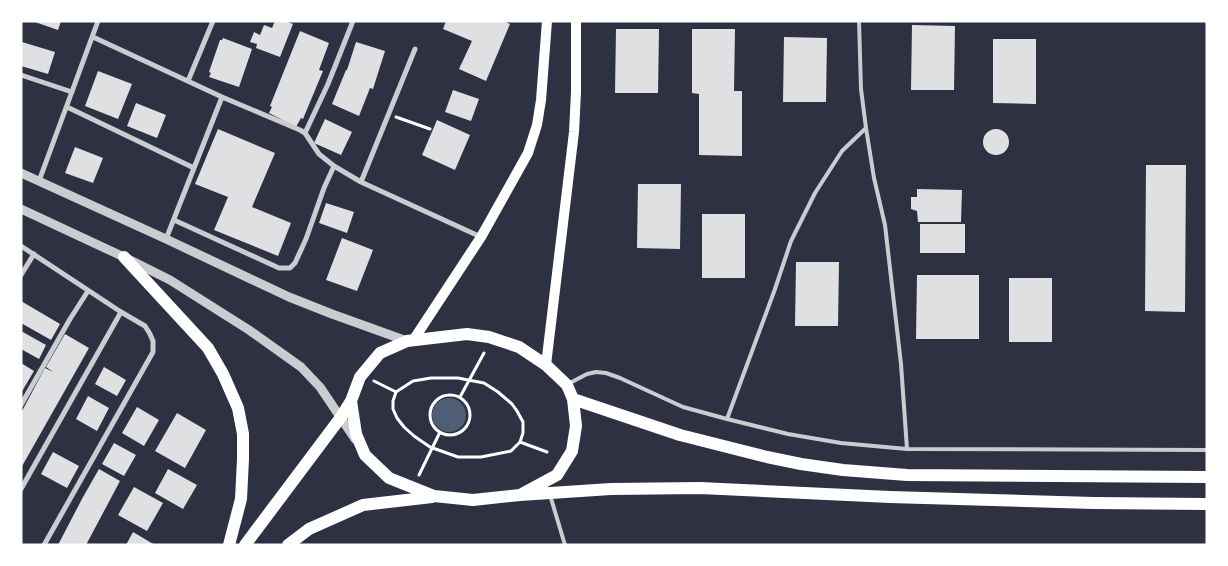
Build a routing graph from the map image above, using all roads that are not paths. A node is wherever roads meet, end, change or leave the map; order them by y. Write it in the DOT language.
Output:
graph roads {
  1 [pos="98,21"];
  2 [pos="213,21"];
  3 [pos="353,21"];
  4 [pos="548,21"];
  5 [pos="576,21"];
  6 [pos="859,21"];
  7 [pos="93,37"];
  8 [pos="415,49"];
  9 [pos="21,75"];
  10 [pos="188,81"];
  11 [pos="72,92"];
  12 [pos="222,97"];
  13 [pos="67,107"];
  14 [pos="866,128"];
  15 [pos="305,133"];
  16 [pos="334,166"];
  17 [pos="194,168"];
  18 [pos="21,173"];
  19 [pos="39,181"];
  20 [pos="361,182"];
  21 [pos="21,209"];
  22 [pos="174,220"];
  23 [pos="481,237"];
  24 [pos="166,239"];
  25 [pos="21,246"];
  26 [pos="34,254"];
  27 [pos="124,257"];
  28 [pos="21,275"];
  29 [pos="88,290"];
  30 [pos="121,312"];
  31 [pos="411,340"];
  32 [pos="546,365"];
  33 [pos="567,385"];
  34 [pos="574,399"];
  35 [pos="351,401"];
  36 [pos="21,405"];
  37 [pos="340,417"];
  38 [pos="727,419"];
  39 [pos="907,449"];
  40 [pos="1207,450"];
  41 [pos="365,455"];
  42 [pos="1207,477"];
  43 [pos="21,489"];
  44 [pos="550,493"];
  45 [pos="520,495"];
  46 [pos="434,496"];
  47 [pos="1207,504"];
  48 [pos="44,545"];
  49 [pos="229,545"];
  50 [pos="245,545"];
  51 [pos="288,545"];
  52 [pos="565,545"];
  1 -- 7 [label="street"];
  2 -- 10 [label="street"];
  3 -- 15 [label="street"];
  4 -- 23 [label="main road"];
  5 -- 32 [label="main road"];
  6 -- 14 [label="lane"];
  7 -- 10 [label="street"];
  7 -- 11 [label="street"];
  8 -- 20 [label="street"];
  9 -- 11 [label="street"];
  10 -- 12 [label="street"];
  11 -- 13 [label="street"];
  12 -- 15 [label="street"];
  12 -- 17 [label="street"];
  13 -- 17 [label="street"];
  13 -- 19 [label="street"];
  14 -- 38 [label="lane"];
  14 -- 39 [label="lane"];
  15 -- 16 [label="street"];
  16 -- 20 [label="street"];
  16 -- 22 [label="street"];
  17 -- 22 [label="street"];
  18 -- 19 [label="street"];
  19 -- 24 [label="street"];
  20 -- 23 [label="street"];
  21 -- 27 [label="street"];
  22 -- 24 [label="street"];
  23 -- 31 [label="main road"];
  24 -- 31 [label="street"];
  25 -- 26 [label="street"];
  26 -- 28 [label="street"];
  26 -- 29 [label="street"];
  27 -- 37 [label="street"];
  27 -- 49 [label="main road"];
  29 -- 30 [label="street"];
  29 -- 36 [label="street"];
  30 -- 43 [label="street"];
  30 -- 48 [label="street"];
  31 -- 32 [label="main road"];
  31 -- 35 [label="main road"];
  32 -- 33 [label="main road"];
  33 -- 34 [label="main road"];
  33 -- 38 [label="lane"];
  34 -- 42 [label="main road"];
  34 -- 45 [label="main road"];
  35 -- 37 [label="main road"];
  35 -- 41 [label="main road"];
  37 -- 41 [label="street"];
  37 -- 50 [label="main road"];
  38 -- 39 [label="lane"];
  39 -- 40 [label="lane"];
  41 -- 46 [label="main road"];
  44 -- 45 [label="main road"];
  44 -- 47 [label="main road"];
  44 -- 52 [label="lane"];
  45 -- 46 [label="main road"];
  46 -- 51 [label="main road"];
}
